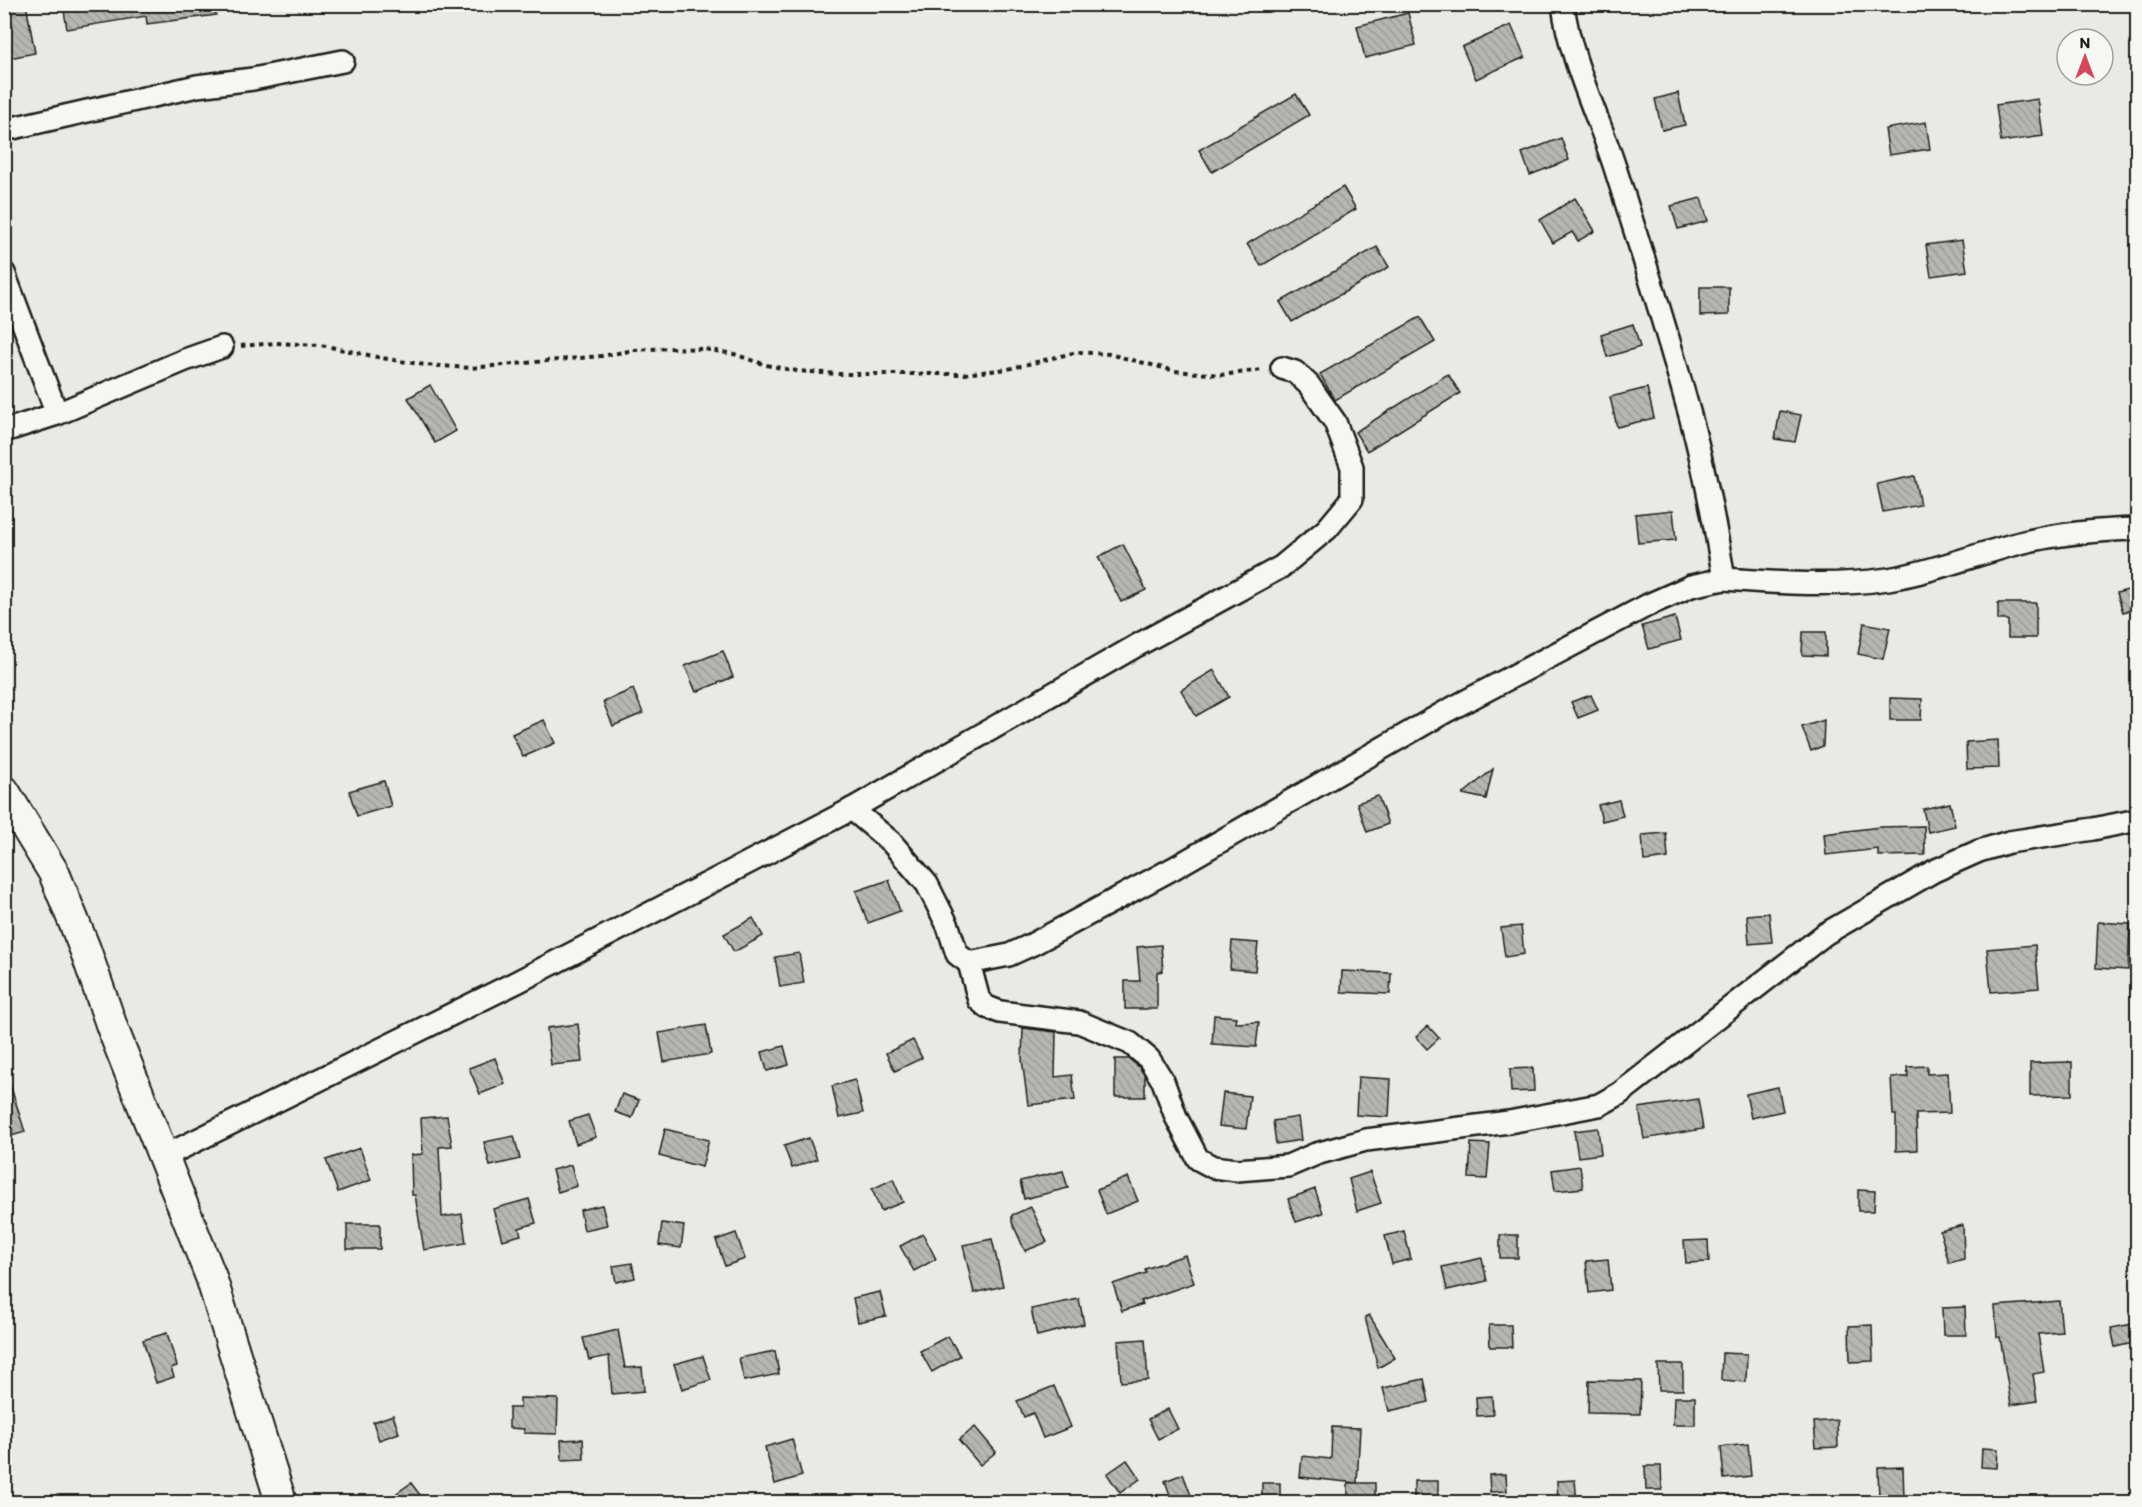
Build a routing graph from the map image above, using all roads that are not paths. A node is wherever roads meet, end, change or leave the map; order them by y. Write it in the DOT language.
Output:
graph roads {
  1 [pos="1563,4"];
  2 [pos="343,61"];
  3 [pos="4,130"];
  4 [pos="4,273"];
  5 [pos="222,347"];
  6 [pos="1282,368"];
  7 [pos="57,414"];
  8 [pos="4,431"];
  9 [pos="2138,529"];
  10 [pos="1724,579"];
  11 [pos="4,791"];
  12 [pos="852,809"];
  13 [pos="2138,819"];
  14 [pos="969,963"];
  15 [pos="165,1156"];
  16 [pos="281,1503"];
  1 -- 10 [label="street"];
  2 -- 3 [label="street"];
  4 -- 7 [label="street"];
  5 -- 7 [label="street"];
  6 -- 12 [label="street"];
  7 -- 8 [label="street"];
  9 -- 10 [label="street"];
  10 -- 14 [label="street"];
  11 -- 15 [label="main road"];
  12 -- 14 [label="street"];
  12 -- 15 [label="street"];
  13 -- 14 [label="street"];
  15 -- 16 [label="main road"];
}
